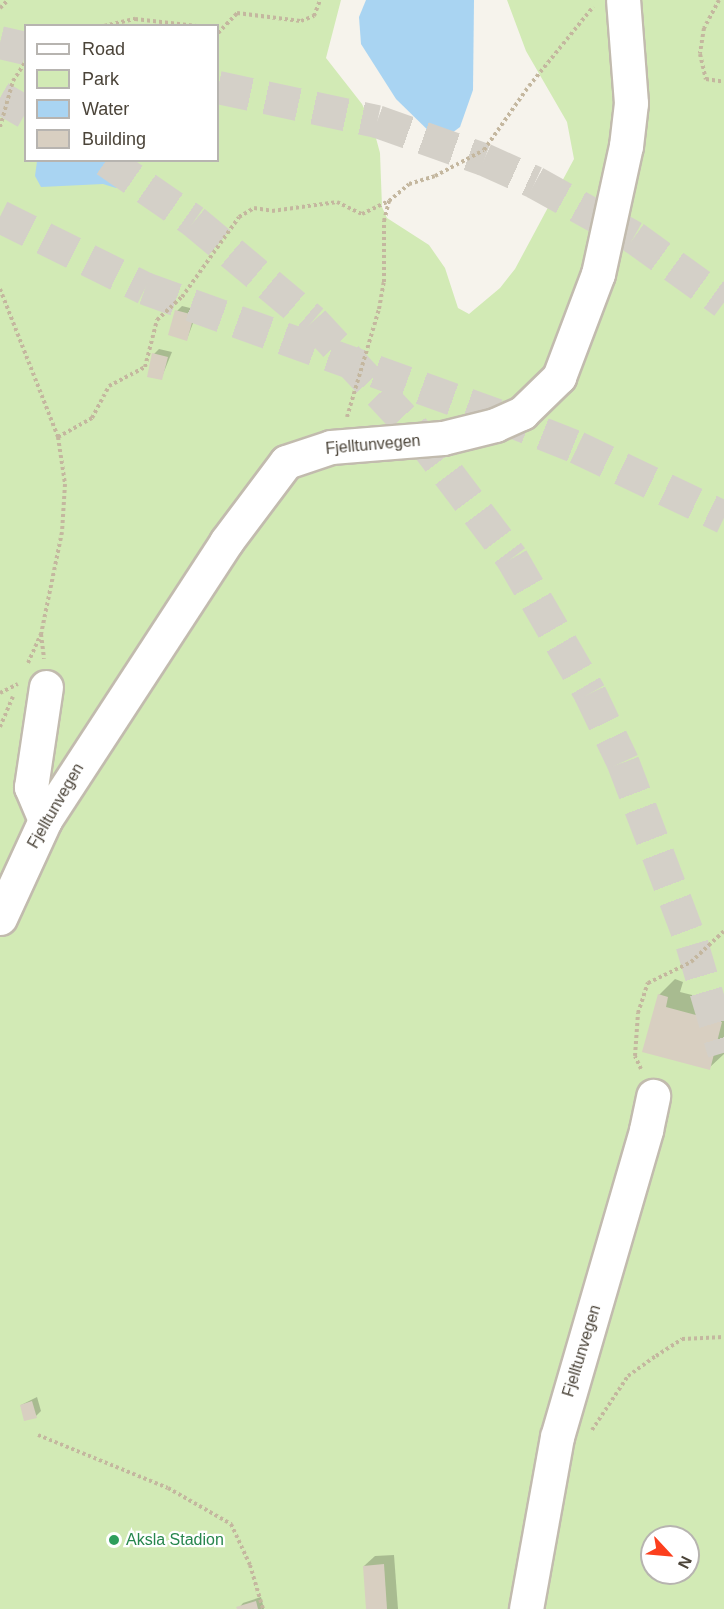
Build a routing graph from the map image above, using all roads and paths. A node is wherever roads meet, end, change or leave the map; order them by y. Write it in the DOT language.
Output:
graph roads {
  1 [pos="8,0"];
  2 [pos="321,0"];
  3 [pos="598,0"];
  4 [pos="623,0"];
  5 [pos="719,0"];
  6 [pos="0,8"];
  7 [pos="113,24"];
  8 [pos="179,24"];
  9 [pos="219,32"];
  10 [pos="24,64"];
  11 [pos="724,82"];
  12 [pos="0,128"];
  13 [pos="389,201"];
  14 [pos="0,289"];
  15 [pos="58,437"];
  16 [pos="339,447"];
  17 [pos="33,686"];
  18 [pos="0,693"];
  19 [pos="45,820"];
  20 [pos="0,918"];
  21 [pos="724,932"];
  22 [pos="652,1096"];
  23 [pos="724,1337"];
  24 [pos="38,1435"];
  25 [pos="586,1439"];
  26 [pos="263,1609"];
  27 [pos="526,1609"];
  1 -- 6 [label="path"];
  2 -- 9 [label="path"];
  3 -- 13 [label="path"];
  4 -- 16 [label="street, Fjelltunvegen"];
  5 -- 11 [label="path"];
  7 -- 8 [label="path"];
  10 -- 12 [label="path"];
  13 -- 15 [label="path"];
  13 -- 16 [label="path"];
  14 -- 15 [label="path"];
  15 -- 17 [label="path"];
  16 -- 19 [label="street, Fjelltunvegen"];
  17 -- 18 [label="path"];
  17 -- 19 [label="street"];
  19 -- 20 [label="street, Fjelltunvegen"];
  21 -- 22 [label="path"];
  22 -- 27 [label="street, Fjelltunvegen"];
  23 -- 25 [label="path"];
  24 -- 26 [label="path"];
}
